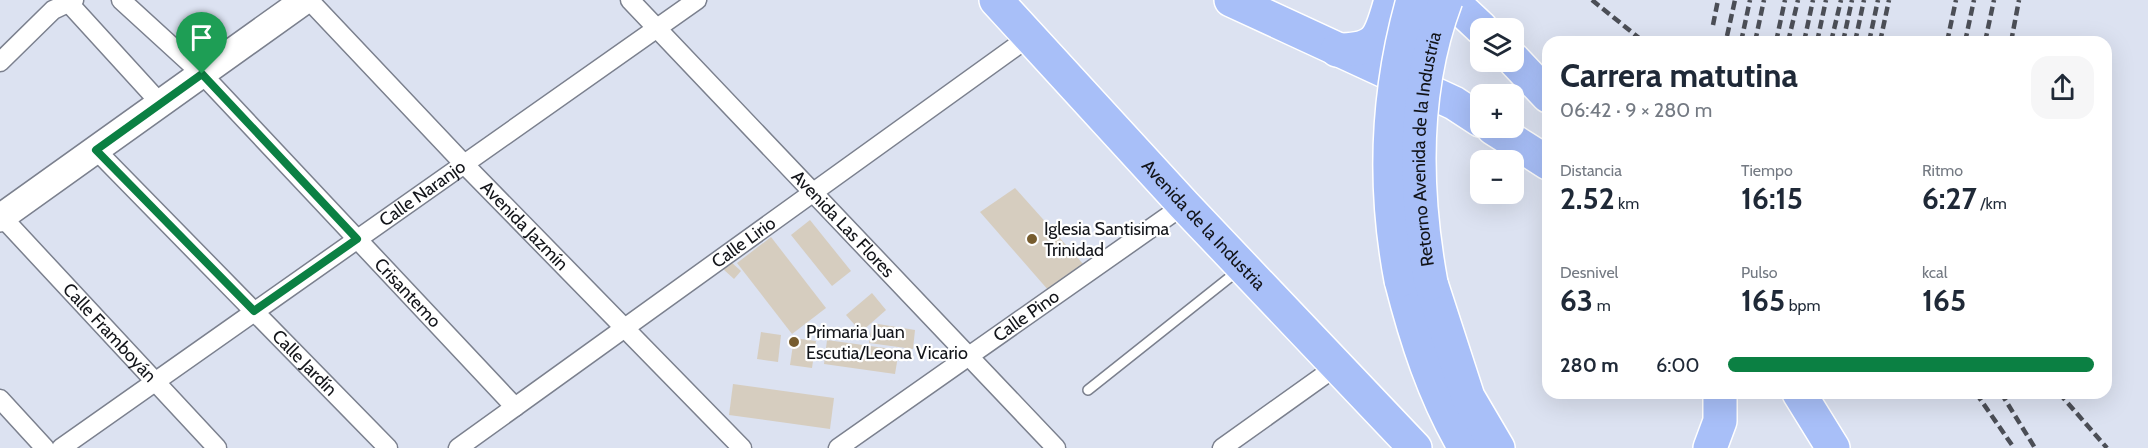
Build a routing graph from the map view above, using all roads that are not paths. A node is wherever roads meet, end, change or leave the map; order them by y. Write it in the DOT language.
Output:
graph roads {
  1 [pos="121,0"];
  2 [pos="307,0"];
  3 [pos="630,0"];
  4 [pos="697,0"];
  5 [pos="996,0"];
  6 [pos="1231,0"];
  7 [pos="1391,0"];
  8 [pos="1413,0"];
  9 [pos="1446,0"];
  10 [pos="1451,0"];
  11 [pos="69,1"];
  12 [pos="1470,18"];
  13 [pos="657,28"];
  14 [pos="1029,37"];
  15 [pos="1337,50"];
  16 [pos="0,62"];
  17 [pos="1524,71"];
  18 [pos="202,74"];
  19 [pos="1542,90"];
  20 [pos="160,104"];
  21 [pos="1470,113"];
  22 [pos="1509,138"];
  23 [pos="96,150"];
  24 [pos="1542,159"];
  25 [pos="464,164"];
  26 [pos="812,193"];
  27 [pos="1184,205"];
  28 [pos="1,218"];
  29 [pos="357,239"];
  30 [pos="1242,267"];
  31 [pos="1416,282"];
  32 [pos="254,311"];
  33 [pos="626,327"];
  34 [pos="968,358"];
  35 [pos="1337,366"];
  36 [pos="155,382"];
  37 [pos="1088,390"];
  38 [pos="0,399"];
  39 [pos="1720,399"];
  40 [pos="1803,399"];
  41 [pos="515,407"];
  42 [pos="1488,444"];
  43 [pos="45,448"];
  44 [pos="62,448"];
  45 [pos="217,448"];
  46 [pos="388,448"];
  47 [pos="458,448"];
  48 [pos="742,448"];
  49 [pos="838,448"];
  50 [pos="1056,448"];
  51 [pos="1222,448"];
  52 [pos="1415,448"];
  53 [pos="1710,448"];
  54 [pos="1833,448"];
  1 -- 18 [label="street, Crisantemo"];
  2 -- 18 [label="street"];
  2 -- 25 [label="street, Avenida Jazmín"];
  3 -- 13 [label="street, Avenida Las Flores"];
  4 -- 13 [label="street, Calle Naranjo"];
  5 -- 14 [label="highway, Avenida de la Industria"];
  6 -- 15 [label="highway"];
  7 -- 15 [label="highway"];
  8 -- 31 [label="highway, bridge"];
  9 -- 31 [label="highway, Retorno Avenida de la Industria, bridge"];
  10 -- 12 [label="highway"];
  11 -- 16 [label="street"];
  11 -- 20 [label="street"];
  13 -- 25 [label="street, Calle Naranjo"];
  13 -- 26 [label="street, Avenida Las Flores"];
  14 -- 26 [label="street, Calle Lirio"];
  14 -- 27 [label="highway, Avenida de la Industria"];
  15 -- 21 [label="highway"];
  17 -- 19 [label="highway"];
  18 -- 20 [label="street"];
  18 -- 29 [label="street, Crisantemo"];
  20 -- 23 [label="street"];
  22 -- 24 [label="highway"];
  23 -- 28 [label="street"];
  23 -- 32 [label="street, Calle Jardín"];
  25 -- 29 [label="street, Calle Naranjo"];
  25 -- 33 [label="street, Avenida Jazmín"];
  26 -- 33 [label="street, Calle Lirio"];
  26 -- 34 [label="street, Avenida Las Flores"];
  27 -- 30 [label="highway, Avenida de la Industria"];
  27 -- 34 [label="street, Calle Pino"];
  28 -- 36 [label="street, Calle Framboyán"];
  29 -- 32 [label="street, Calle Naranjo"];
  29 -- 41 [label="street, Crisantemo"];
  30 -- 35 [label="highway, Avenida de la Industria"];
  30 -- 37 [label="lane"];
  31 -- 42 [label="highway, Retorno Avenida de la Industria"];
  32 -- 36 [label="street, Calle Naranjo"];
  32 -- 46 [label="street, Calle Jardín"];
  33 -- 41 [label="street, Calle Lirio"];
  33 -- 48 [label="street, Avenida Jazmín"];
  34 -- 49 [label="street, Calle Pino"];
  34 -- 50 [label="street, Avenida Las Flores"];
  35 -- 51 [label="street"];
  35 -- 52 [label="highway, Avenida de la Industria"];
  36 -- 44 [label="street, Calle Naranjo"];
  36 -- 45 [label="street, Calle Framboyán"];
  38 -- 43 [label="street"];
  39 -- 53 [label="highway"];
  40 -- 54 [label="highway"];
  41 -- 47 [label="street, Calle Lirio"];
}
